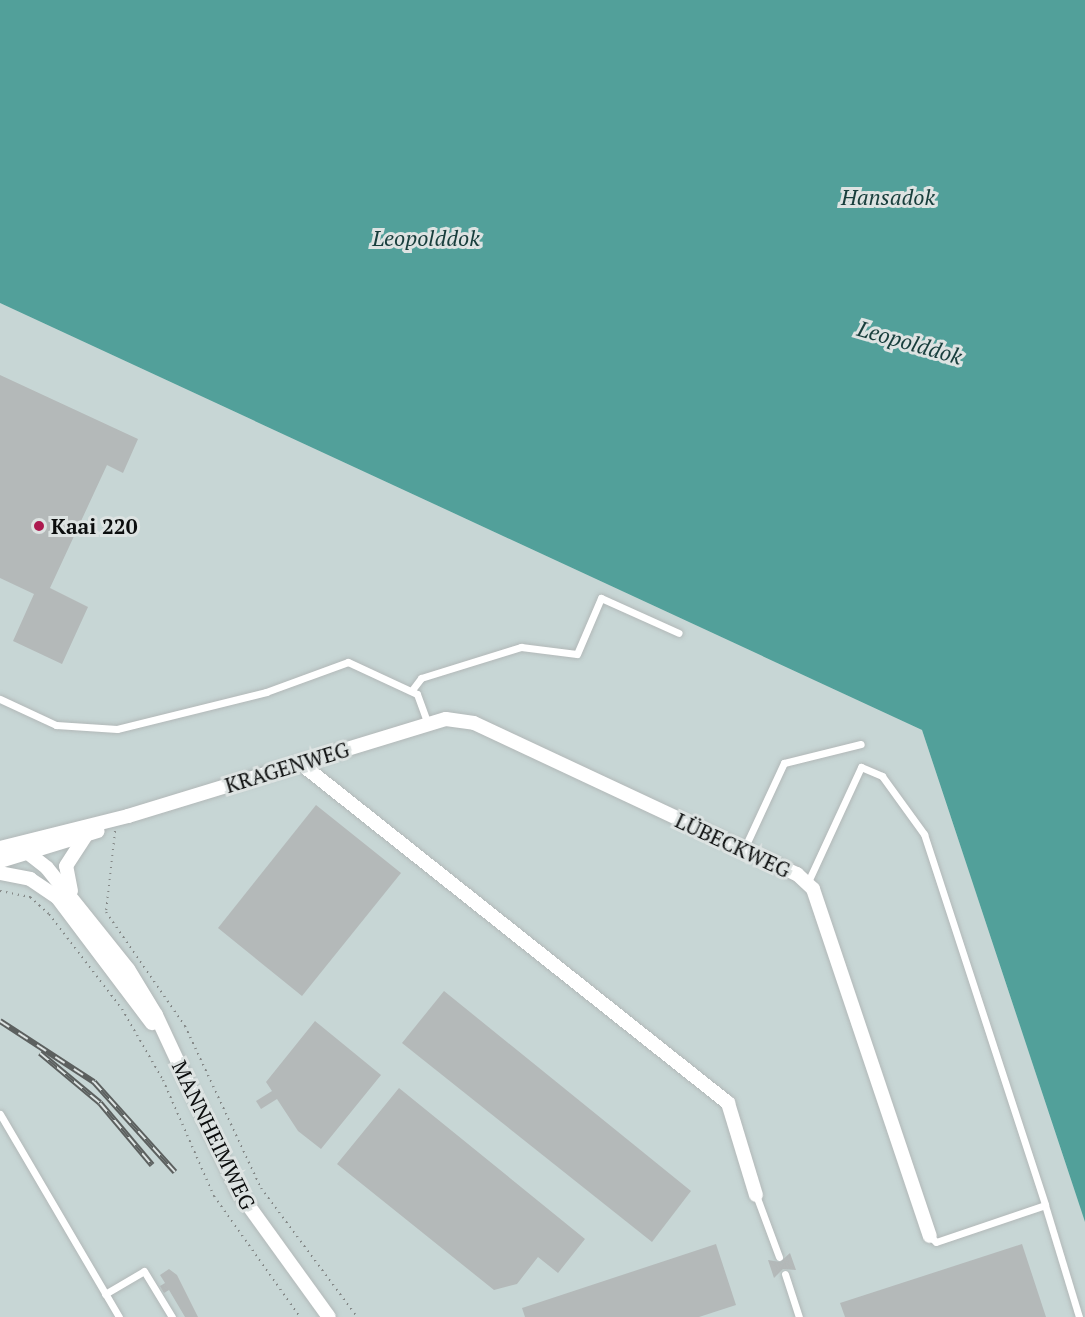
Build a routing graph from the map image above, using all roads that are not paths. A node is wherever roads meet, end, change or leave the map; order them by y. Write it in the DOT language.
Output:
graph roads {
  1 [pos="679,633"];
  2 [pos="412,690"];
  3 [pos="0,699"];
  4 [pos="446,719"];
  5 [pos="428,724"];
  6 [pos="861,744"];
  7 [pos="300,763"];
  8 [pos="128,816"];
  9 [pos="87,830"];
  10 [pos="53,845"];
  11 [pos="0,848"];
  12 [pos="744,849"];
  13 [pos="28,853"];
  14 [pos="0,861"];
  15 [pos="47,868"];
  16 [pos="0,873"];
  17 [pos="807,884"];
  18 [pos="57,897"];
  19 [pos="75,898"];
  20 [pos="166,1037"];
  21 [pos="0,1114"];
  22 [pos="756,1195"];
  23 [pos="1045,1205"];
  24 [pos="930,1236"];
  25 [pos="779,1257"];
  26 [pos="785,1274"];
  27 [pos="105,1294"];
  28 [pos="118,1317"];
  29 [pos="172,1317"];
  30 [pos="328,1317"];
  31 [pos="799,1317"];
  32 [pos="1079,1317"];
  1 -- 2 [label="lane"];
  2 -- 3 [label="lane"];
  2 -- 5 [label="lane"];
  4 -- 5 [label="street, KRAGENWEG"];
  4 -- 12 [label="street, LÜBECKWEG"];
  5 -- 7 [label="street, KRAGENWEG"];
  6 -- 12 [label="lane"];
  7 -- 8 [label="street, KRAGENWEG"];
  7 -- 22 [label="street"];
  8 -- 9 [label="street, KRAGENWEG"];
  8 -- 9 [label="street, KRAGENWEG"];
  9 -- 10 [label="street"];
  9 -- 11 [label="street, KRAGENWEG"];
  9 -- 19 [label="street, KRAGENWEG"];
  10 -- 13 [label="street, KRAGENWEG"];
  10 -- 15 [label="street"];
  11 -- 13 [label="street, KRAGENWEG"];
  12 -- 17 [label="street, LÜBECKWEG"];
  13 -- 14 [label="street, KRAGENWEG"];
  13 -- 15 [label="street"];
  15 -- 18 [label="street, MANNHEIMWEG"];
  15 -- 19 [label="street"];
  16 -- 18 [label="street, MANNHEIMWEG"];
  17 -- 23 [label="lane"];
  17 -- 24 [label="street, LÜBECKWEG"];
  18 -- 20 [label="street, MANNHEIMWEG"];
  19 -- 20 [label="street, MANNHEIMWEG"];
  20 -- 30 [label="street, MANNHEIMWEG"];
  21 -- 27 [label="lane"];
  22 -- 25 [label="lane"];
  23 -- 24 [label="lane"];
  23 -- 32 [label="lane"];
  26 -- 31 [label="lane"];
  27 -- 28 [label="lane"];
  27 -- 29 [label="lane"];
}
